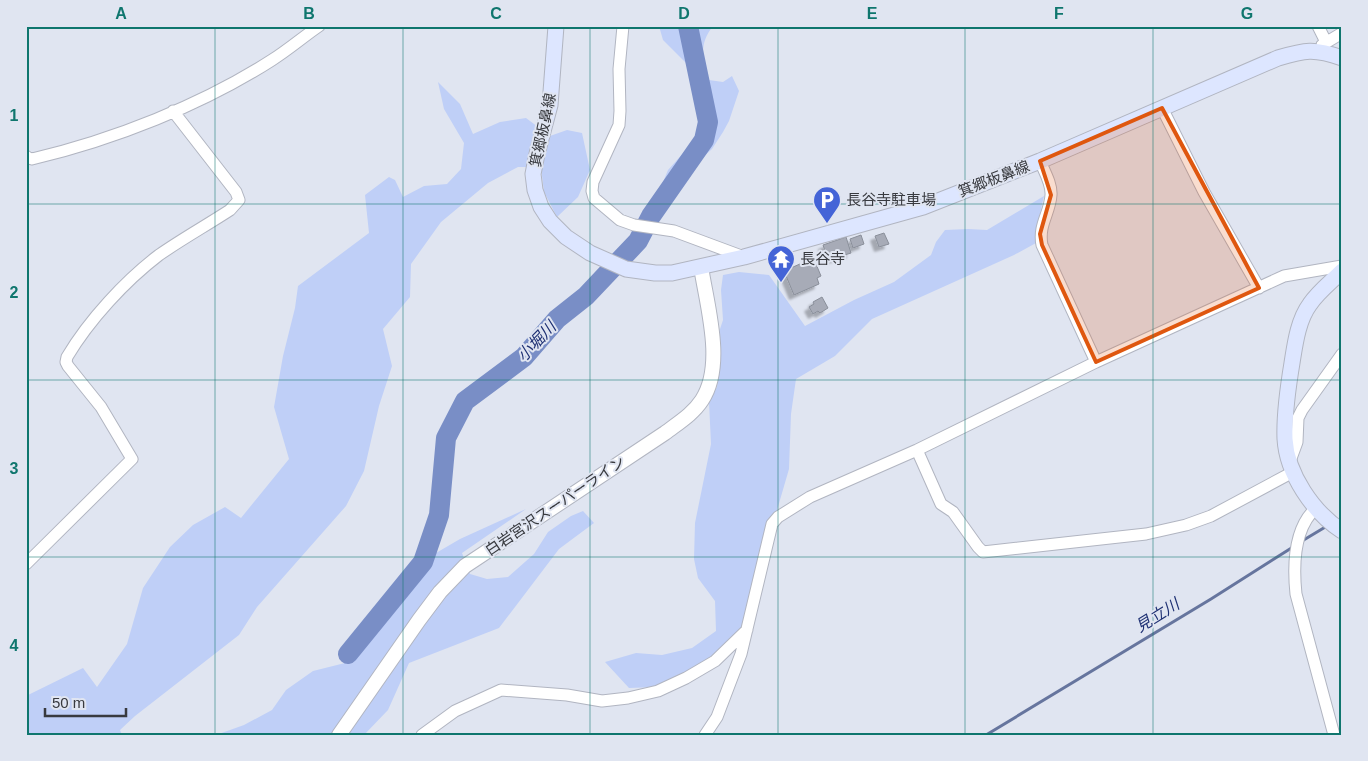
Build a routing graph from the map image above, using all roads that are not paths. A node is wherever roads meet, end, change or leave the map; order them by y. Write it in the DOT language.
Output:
graph roads {
  1 [pos="319,26"];
  2 [pos="556,26"];
  3 [pos="623,26"];
  4 [pos="1318,26"];
  5 [pos="1342,33"];
  6 [pos="1325,47"];
  7 [pos="1342,58"];
  8 [pos="1162,108"];
  9 [pos="173,111"];
  10 [pos="26,156"];
  11 [pos="1040,161"];
  12 [pos="744,257"];
  13 [pos="1342,266"];
  14 [pos="701,267"];
  15 [pos="1342,271"];
  16 [pos="1259,288"];
  17 [pos="1342,354"];
  18 [pos="1096,362"];
  19 [pos="917,450"];
  20 [pos="1292,467"];
  21 [pos="1316,508"];
  22 [pos="1342,531"];
  23 [pos="26,564"];
  24 [pos="747,630"];
  25 [pos="339,735"];
  26 [pos="422,735"];
  27 [pos="705,735"];
  28 [pos="1334,735"];
  1 -- 9 [label="street"];
  2 -- 14 [label="main road, 箕郷板鼻線"];
  3 -- 12 [label="street"];
  4 -- 6 [label="street"];
  5 -- 6 [label="street"];
  6 -- 7 [label="main road, 箕郷板鼻線"];
  6 -- 8 [label="main road, 箕郷板鼻線"];
  8 -- 11 [label="main road, 箕郷板鼻線"];
  8 -- 16 [label="street"];
  9 -- 10 [label="street"];
  9 -- 23 [label="street"];
  11 -- 12 [label="main road, 箕郷板鼻線"];
  11 -- 18 [label="street"];
  12 -- 14 [label="main road, 箕郷板鼻線"];
  13 -- 16 [label="street"];
  14 -- 25 [label="street, 白岩宮沢スーパーライン"];
  15 -- 20 [label="main road"];
  16 -- 18 [label="street"];
  17 -- 20 [label="street"];
  18 -- 19 [label="street"];
  19 -- 20 [label="street"];
  19 -- 24 [label="street"];
  20 -- 21 [label="main road"];
  21 -- 22 [label="main road"];
  21 -- 28 [label="street"];
  24 -- 26 [label="street"];
  24 -- 27 [label="street"];
}
